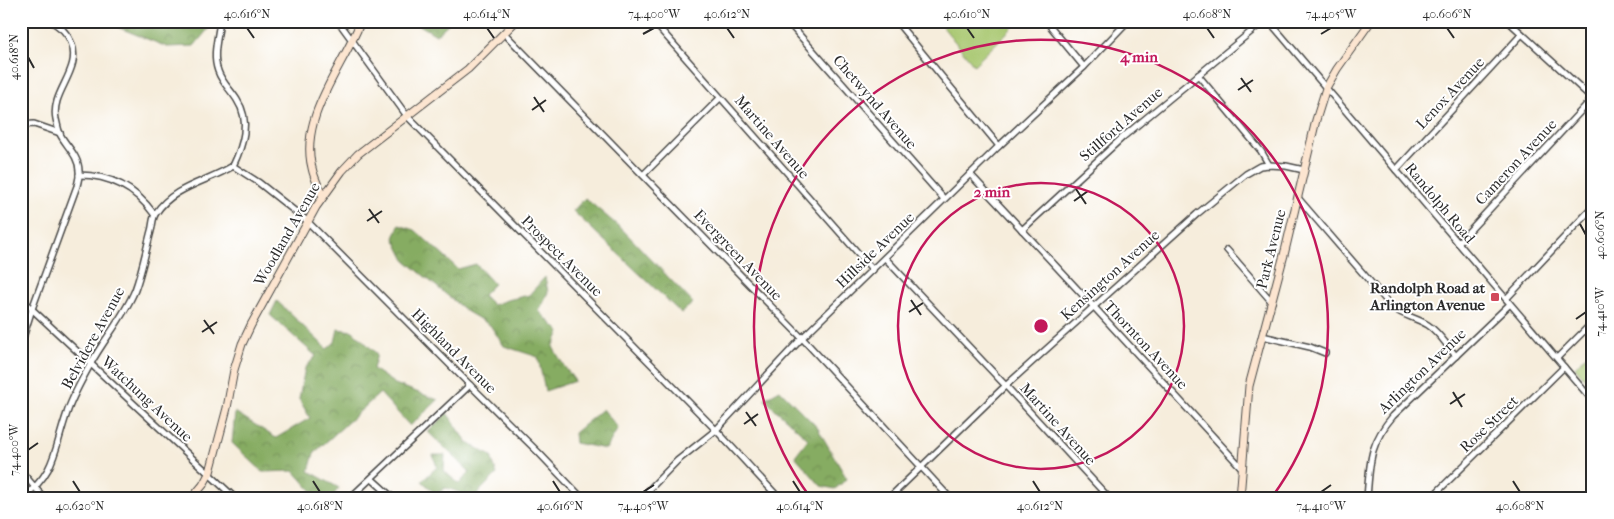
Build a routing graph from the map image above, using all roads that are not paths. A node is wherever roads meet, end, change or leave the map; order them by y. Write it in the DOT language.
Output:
graph roads {
  1 [pos="50,21"];
  2 [pos="220,21"];
  3 [pos="338,21"];
  4 [pos="360,21"];
  5 [pos="516,21"];
  6 [pos="652,21"];
  7 [pos="787,21"];
  8 [pos="896,21"];
  9 [pos="1046,21"];
  10 [pos="1128,21"];
  11 [pos="1264,21"];
  12 [pos="1268,21"];
  13 [pos="1371,21"];
  14 [pos="1508,21"];
  15 [pos="504,33"];
  16 [pos="1522,34"];
  17 [pos="353,41"];
  18 [pos="1084,67"];
  19 [pos="1198,75"];
  20 [pos="1326,88"];
  21 [pos="720,98"];
  22 [pos="1593,99"];
  23 [pos="408,116"];
  24 [pos="21,125"];
  25 [pos="60,133"];
  26 [pos="999,146"];
  27 [pos="1269,165"];
  28 [pos="232,166"];
  29 [pos="1304,170"];
  30 [pos="1396,170"];
  31 [pos="970,174"];
  32 [pos="79,175"];
  33 [pos="643,175"];
  34 [pos="323,197"];
  35 [pos="1298,198"];
  36 [pos="944,199"];
  37 [pos="1593,207"];
  38 [pos="154,214"];
  39 [pos="308,221"];
  40 [pos="1022,230"];
  41 [pos="1458,243"];
  42 [pos="1227,250"];
  43 [pos="885,258"];
  44 [pos="872,270"];
  45 [pos="21,299"];
  46 [pos="1272,302"];
  47 [pos="1508,302"];
  48 [pos="1094,306"];
  49 [pos="32,309"];
  50 [pos="1593,322"];
  51 [pos="1262,336"];
  52 [pos="802,338"];
  53 [pos="21,344"];
  54 [pos="1325,353"];
  55 [pos="1456,356"];
  56 [pos="1557,358"];
  57 [pos="90,364"];
  58 [pos="1564,367"];
  59 [pos="470,385"];
  60 [pos="1006,386"];
  61 [pos="1593,401"];
  62 [pos="716,430"];
  63 [pos="921,467"];
  64 [pos="1242,468"];
  65 [pos="21,471"];
  66 [pos="209,474"];
  67 [pos="372,479"];
  68 [pos="35,487"];
  69 [pos="22,498"];
  70 [pos="44,498"];
  71 [pos="192,498"];
  72 [pos="234,498"];
  73 [pos="350,498"];
  74 [pos="393,498"];
  75 [pos="582,498"];
  76 [pos="641,498"];
  77 [pos="779,498"];
  78 [pos="889,498"];
  79 [pos="950,498"];
  80 [pos="1109,498"];
  81 [pos="1240,498"];
  82 [pos="1367,498"];
  83 [pos="1431,498"];
  1 -- 25 [label="street"];
  2 -- 28 [label="street"];
  3 -- 17 [label="street, Prospect Avenue"];
  4 -- 17 [label="street"];
  5 -- 15 [label="street, Woodland Avenue"];
  6 -- 21 [label="street, Martine Avenue"];
  7 -- 36 [label="street, Chetwynd Avenue"];
  8 -- 26 [label="street"];
  9 -- 18 [label="street"];
  10 -- 18 [label="street, Hillside Avenue"];
  11 -- 19 [label="street, Stillford Avenue"];
  12 -- 20 [label="street, Randolph Road"];
  13 -- 20 [label="street, Park Avenue"];
  14 -- 16 [label="street"];
  15 -- 23 [label="street, Woodland Avenue"];
  15 -- 33 [label="street, Evergreen Avenue"];
  16 -- 22 [label="street"];
  16 -- 30 [label="street, Lenox Avenue"];
  17 -- 23 [label="street, Prospect Avenue"];
  17 -- 34 [label="street"];
  18 -- 26 [label="street, Hillside Avenue"];
  19 -- 27 [label="street"];
  19 -- 40 [label="street, Stillford Avenue"];
  20 -- 29 [label="street, Park Avenue"];
  20 -- 30 [label="street, Randolph Road"];
  21 -- 33 [label="street"];
  21 -- 44 [label="street, Martine Avenue"];
  22 -- 41 [label="street, Cameron Avenue"];
  23 -- 34 [label="street, Woodland Avenue"];
  23 -- 62 [label="street, Prospect Avenue"];
  24 -- 25 [label="street"];
  25 -- 32 [label="street"];
  26 -- 31 [label="street, Hillside Avenue"];
  27 -- 29 [label="street"];
  27 -- 48 [label="street, Kensington Avenue"];
  28 -- 38 [label="street"];
  28 -- 39 [label="street"];
  29 -- 35 [label="street, Park Avenue"];
  30 -- 41 [label="street, Randolph Road"];
  31 -- 36 [label="street, Hillside Avenue"];
  31 -- 40 [label="street, Thornton Avenue"];
  32 -- 38 [label="street"];
  32 -- 49 [label="street"];
  33 -- 52 [label="street, Evergreen Avenue"];
  34 -- 39 [label="street, Woodland Avenue"];
  35 -- 46 [label="street, Park Avenue"];
  35 -- 55 [label="street"];
  36 -- 43 [label="street, Hillside Avenue"];
  37 -- 47 [label="street, Arlington Avenue"];
  38 -- 57 [label="street, Belvidere Avenue"];
  39 -- 59 [label="street, Highland Avenue"];
  39 -- 66 [label="street, Woodland Avenue"];
  40 -- 48 [label="street, Thornton Avenue"];
  41 -- 47 [label="street, Randolph Road"];
  42 -- 46 [label="street"];
  43 -- 44 [label="street, Hillside Avenue"];
  43 -- 60 [label="street, Martine Avenue"];
  44 -- 52 [label="street, Hillside Avenue"];
  45 -- 49 [label="street, Watchung Avenue"];
  46 -- 51 [label="street, Park Avenue"];
  47 -- 55 [label="street, Arlington Avenue"];
  47 -- 56 [label="street, Randolph Road"];
  48 -- 60 [label="street, Kensington Avenue"];
  48 -- 64 [label="street, Thornton Avenue"];
  49 -- 53 [label="street"];
  49 -- 57 [label="street, Watchung Avenue"];
  50 -- 56 [label="street"];
  51 -- 54 [label="street"];
  51 -- 64 [label="street, Park Avenue"];
  52 -- 62 [label="street, Hillside Avenue"];
  52 -- 63 [label="street, Evergreen Avenue"];
  55 -- 82 [label="street, Arlington Avenue"];
  56 -- 58 [label="street, Randolph Road"];
  57 -- 66 [label="street, Watchung Avenue"];
  57 -- 68 [label="street, Belvidere Avenue"];
  58 -- 61 [label="street, Randolph Road"];
  58 -- 83 [label="street, Rose Street"];
  59 -- 67 [label="street"];
  59 -- 75 [label="street, Highland Avenue"];
  60 -- 63 [label="street, Kensington Avenue"];
  60 -- 80 [label="street, Martine Avenue"];
  62 -- 76 [label="street, Hillside Avenue"];
  62 -- 77 [label="street, Prospect Avenue"];
  63 -- 78 [label="street, Kensington Avenue"];
  63 -- 79 [label="street, Evergreen Avenue"];
  64 -- 81 [label="street, Park Avenue"];
  65 -- 68 [label="street"];
  66 -- 71 [label="street, Woodland Avenue"];
  66 -- 72 [label="street, Watchung Avenue"];
  67 -- 73 [label="street"];
  67 -- 74 [label="street"];
  68 -- 69 [label="street, Belvidere Avenue"];
  68 -- 70 [label="street"];
}
